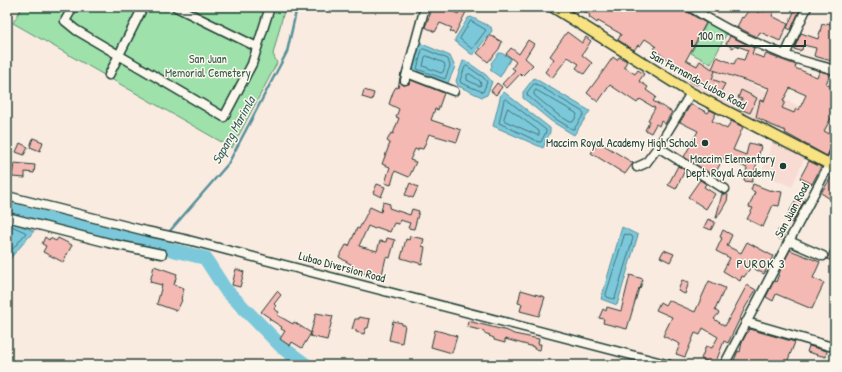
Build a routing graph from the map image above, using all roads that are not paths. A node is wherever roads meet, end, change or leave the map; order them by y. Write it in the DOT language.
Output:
graph roads {
  1 [pos="73,7"];
  2 [pos="143,7"];
  3 [pos="176,7"];
  4 [pos="270,7"];
  5 [pos="425,7"];
  6 [pos="464,7"];
  7 [pos="470,7"];
  8 [pos="553,7"];
  9 [pos="690,7"];
  10 [pos="807,7"];
  11 [pos="258,47"];
  12 [pos="785,55"];
  13 [pos="118,56"];
  14 [pos="835,70"];
  15 [pos="109,75"];
  16 [pos="454,91"];
  17 [pos="691,93"];
  18 [pos="658,147"];
  19 [pos="835,151"];
  20 [pos="832,166"];
  21 [pos="637,167"];
  22 [pos="725,189"];
  23 [pos="7,196"];
  24 [pos="7,217"];
  25 [pos="789,241"];
  26 [pos="162,254"];
  27 [pos="823,256"];
  28 [pos="746,322"];
  29 [pos="828,346"];
  30 [pos="670,365"];
  31 [pos="724,365"];
  1 -- 13 [label="street"];
  2 -- 13 [label="street"];
  3 -- 11 [label="street"];
  4 -- 11 [label="street"];
  5 -- 16 [label="street"];
  6 -- 7 [label="street"];
  8 -- 17 [label="main road, San Fernando-Lubao Road"];
  9 -- 12 [label="street"];
  10 -- 12 [label="street"];
  11 -- 13 [label="street"];
  12 -- 14 [label="street"];
  13 -- 15 [label="street"];
  17 -- 18 [label="street"];
  17 -- 20 [label="main road, San Fernando-Lubao Road"];
  18 -- 21 [label="street"];
  18 -- 22 [label="street"];
  19 -- 20 [label="street, San Juan Road"];
  20 -- 25 [label="street, San Juan Road"];
  23 -- 30 [label="street, Lubao Diversion Road"];
  24 -- 26 [label="street"];
  25 -- 27 [label="street"];
  25 -- 28 [label="street, San Juan Road"];
  28 -- 29 [label="street"];
  28 -- 31 [label="street, San Juan Road"];
}
